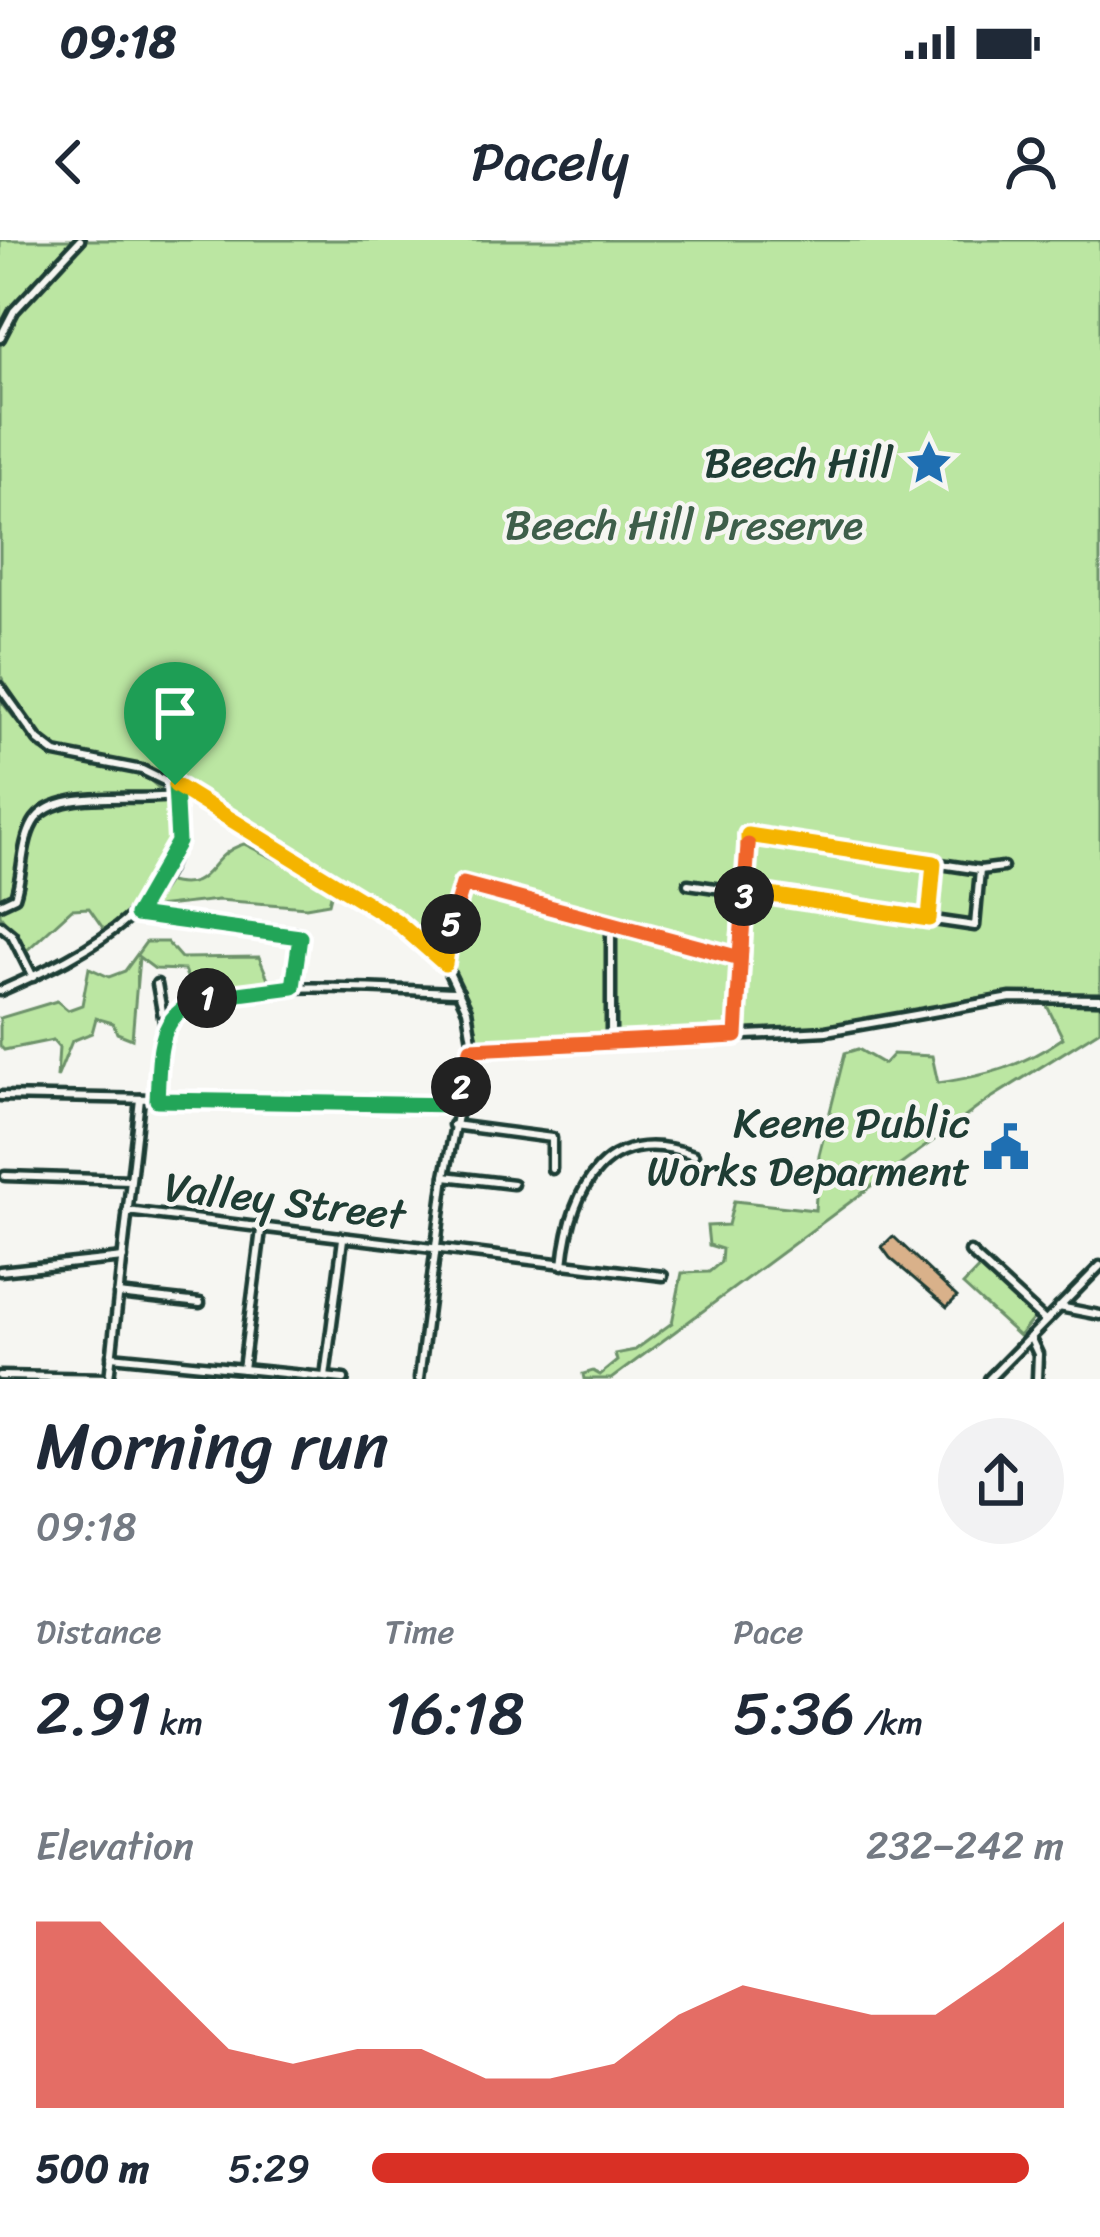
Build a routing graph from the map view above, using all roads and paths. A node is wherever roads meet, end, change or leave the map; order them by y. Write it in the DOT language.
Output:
graph roads {
  1 [pos="80,240"];
  2 [pos="3,321"];
  3 [pos="0,338"];
  4 [pos="0,687"];
  5 [pos="175,785"];
  6 [pos="177,795"];
  7 [pos="934,863"];
  8 [pos="1003,867"];
  9 [pos="980,870"];
  10 [pos="688,884"];
  11 [pos="744,891"];
  12 [pos="0,904"];
  13 [pos="136,915"];
  14 [pos="929,919"];
  15 [pos="0,925"];
  16 [pos="611,925"];
  17 [pos="740,958"];
  18 [pos="445,964"];
  19 [pos="33,977"];
  20 [pos="157,984"];
  21 [pos="293,987"];
  22 [pos="0,991"];
  23 [pos="458,992"];
  24 [pos="1100,999"];
  25 [pos="164,1028"];
  26 [pos="736,1036"];
  27 [pos="611,1044"];
  28 [pos="471,1049"];
  29 [pos="0,1096"];
  30 [pos="140,1099"];
  31 [pos="157,1100"];
  32 [pos="457,1105"];
  33 [pos="453,1125"];
  34 [pos="694,1155"];
  35 [pos="552,1169"];
  36 [pos="5,1176"];
  37 [pos="445,1176"];
  38 [pos="130,1180"];
  39 [pos="513,1184"];
  40 [pos="127,1211"];
  41 [pos="261,1228"];
  42 [pos="343,1239"];
  43 [pos="434,1250"];
  44 [pos="970,1252"];
  45 [pos="123,1258"];
  46 [pos="563,1265"];
  47 [pos="1100,1265"];
  48 [pos="0,1271"];
  49 [pos="663,1276"];
  50 [pos="118,1294"];
  51 [pos="200,1303"];
  52 [pos="1059,1307"];
  53 [pos="1100,1315"];
  54 [pos="1045,1321"];
  55 [pos="1030,1337"];
  56 [pos="111,1356"];
  57 [pos="243,1369"];
  58 [pos="0,1376"];
  59 [pos="325,1377"];
  60 [pos="109,1379"];
  61 [pos="344,1379"];
  62 [pos="419,1379"];
  63 [pos="989,1379"];
  64 [pos="1037,1379"];
  1 -- 2 [label="street"];
  2 -- 3 [label="street"];
  4 -- 5 [label="street"];
  5 -- 6 [label="street"];
  5 -- 18 [label="street"];
  6 -- 12 [label="street"];
  6 -- 13 [label="street"];
  7 -- 9 [label="street"];
  7 -- 11 [label="street"];
  7 -- 14 [label="street"];
  8 -- 9 [label="street"];
  9 -- 14 [label="street"];
  10 -- 11 [label="street"];
  11 -- 14 [label="street"];
  11 -- 17 [label="street"];
  13 -- 19 [label="street"];
  13 -- 21 [label="street"];
  15 -- 19 [label="street"];
  16 -- 17 [label="street"];
  16 -- 18 [label="street"];
  16 -- 27 [label="street"];
  17 -- 26 [label="street"];
  18 -- 23 [label="street"];
  19 -- 22 [label="street"];
  20 -- 25 [label="street"];
  21 -- 23 [label="street"];
  21 -- 25 [label="street"];
  23 -- 28 [label="street"];
  24 -- 26 [label="street"];
  25 -- 31 [label="street"];
  26 -- 27 [label="street"];
  27 -- 28 [label="street"];
  28 -- 32 [label="street"];
  29 -- 30 [label="street"];
  30 -- 31 [label="street"];
  30 -- 38 [label="street"];
  31 -- 32 [label="street"];
  32 -- 33 [label="street"];
  33 -- 35 [label="street"];
  33 -- 37 [label="street"];
  34 -- 46 [label="street"];
  36 -- 38 [label="street"];
  37 -- 39 [label="street"];
  37 -- 43 [label="street"];
  38 -- 40 [label="street"];
  40 -- 41 [label="street, Valley Street"];
  40 -- 45 [label="street"];
  41 -- 42 [label="street, Valley Street"];
  41 -- 57 [label="street"];
  42 -- 43 [label="street, Valley Street"];
  42 -- 59 [label="street"];
  43 -- 46 [label="street, Valley Street"];
  43 -- 62 [label="street"];
  44 -- 54 [label="street"];
  45 -- 48 [label="street"];
  45 -- 50 [label="street"];
  46 -- 49 [label="street, Valley Street"];
  47 -- 52 [label="street"];
  50 -- 51 [label="street"];
  50 -- 56 [label="street"];
  52 -- 53 [label="street"];
  52 -- 54 [label="street"];
  54 -- 55 [label="street"];
  55 -- 63 [label="street"];
  55 -- 64 [label="street"];
  56 -- 57 [label="street"];
  56 -- 60 [label="street"];
  57 -- 59 [label="street"];
  58 -- 60 [label="street"];
  59 -- 61 [label="street"];
}
